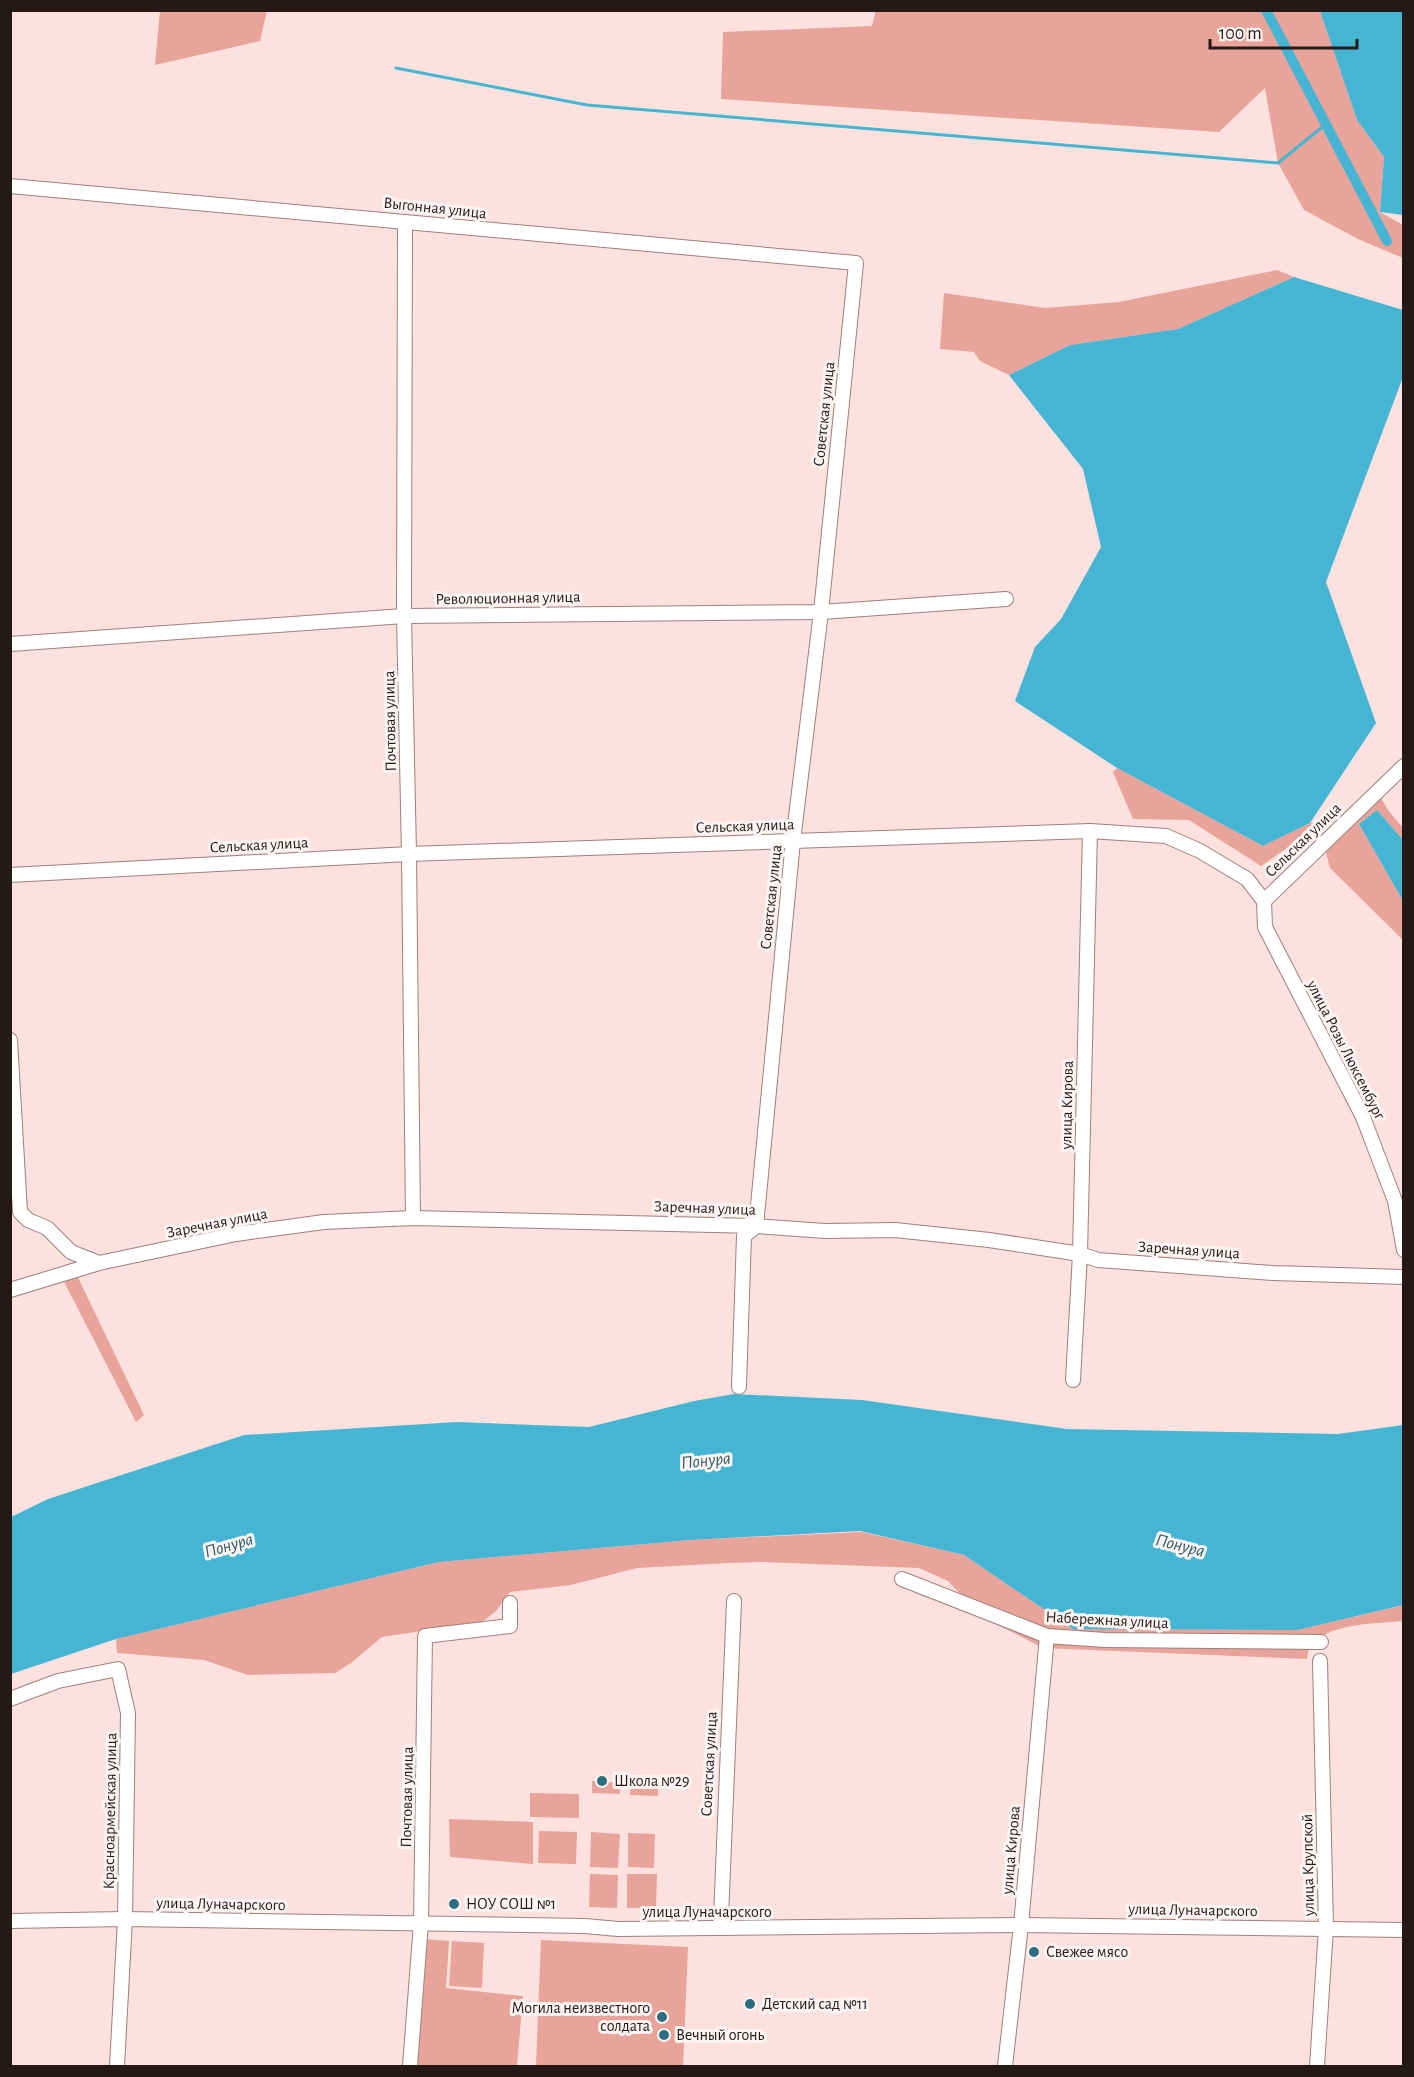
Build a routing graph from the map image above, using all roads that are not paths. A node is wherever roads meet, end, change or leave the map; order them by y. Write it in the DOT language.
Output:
graph roads {
  1 [pos="10,186"];
  2 [pos="405,223"];
  3 [pos="856,263"];
  4 [pos="1006,599"];
  5 [pos="821,612"];
  6 [pos="404,616"];
  7 [pos="10,644"];
  8 [pos="1403,766"];
  9 [pos="1090,831"];
  10 [pos="793,841"];
  11 [pos="409,854"];
  12 [pos="10,875"];
  13 [pos="1264,901"];
  14 [pos="10,1040"];
  15 [pos="413,1218"];
  16 [pos="756,1226"];
  17 [pos="1404,1250"];
  18 [pos="1080,1254"];
  19 [pos="99,1263"];
  20 [pos="1404,1277"];
  21 [pos="10,1290"];
  22 [pos="1073,1380"];
  23 [pos="739,1387"];
  24 [pos="902,1579"];
  25 [pos="734,1601"];
  26 [pos="510,1604"];
  27 [pos="1047,1636"];
  28 [pos="1321,1642"];
  29 [pos="1320,1662"];
  30 [pos="10,1699"];
  31 [pos="125,1919"];
  32 [pos="10,1921"];
  33 [pos="421,1923"];
  34 [pos="1021,1925"];
  35 [pos="1326,1928"];
  36 [pos="719,1929"];
  37 [pos="1404,1930"];
  38 [pos="117,2067"];
  39 [pos="410,2067"];
  40 [pos="1005,2067"];
  41 [pos="1317,2067"];
  1 -- 2 [label="street, Выгонная улица"];
  2 -- 3 [label="street, Выгонная улица"];
  2 -- 6 [label="street, Почтовая улица"];
  3 -- 5 [label="street, Советская улица"];
  4 -- 5 [label="street, Революционная улица"];
  5 -- 6 [label="street, Революционная улица"];
  5 -- 10 [label="street, Советская улица"];
  6 -- 7 [label="street, Революционная улица"];
  6 -- 11 [label="street, Почтовая улица"];
  8 -- 13 [label="street, Сельская улица"];
  9 -- 10 [label="street, Сельская улица"];
  9 -- 13 [label="street, Сельская улица"];
  9 -- 18 [label="street, улица Кирова"];
  10 -- 11 [label="street, Сельская улица"];
  10 -- 16 [label="street, Советская улица"];
  11 -- 12 [label="street, Сельская улица"];
  11 -- 15 [label="street, Почтовая улица"];
  13 -- 17 [label="street, улица Розы Люксембург"];
  14 -- 19 [label="street"];
  15 -- 16 [label="street, Заречная улица"];
  15 -- 19 [label="street, Заречная улица"];
  16 -- 18 [label="street, Заречная улица"];
  16 -- 23 [label="street, Советская улица"];
  18 -- 20 [label="street, Заречная улица"];
  18 -- 22 [label="street, улица Кирова"];
  19 -- 21 [label="street, Заречная улица"];
  24 -- 27 [label="street, Набережная улица"];
  25 -- 36 [label="street, Советская улица"];
  26 -- 33 [label="street, Почтовая улица"];
  27 -- 28 [label="street, Набережная улица"];
  27 -- 34 [label="street, улица Кирова"];
  29 -- 35 [label="street, улица Крупской"];
  30 -- 31 [label="street, Красноармейская улица"];
  31 -- 32 [label="street, улица Луначарского"];
  31 -- 33 [label="street, улица Луначарского"];
  31 -- 38 [label="street, Красноармейская улица"];
  33 -- 36 [label="street, улица Луначарского"];
  33 -- 39 [label="street, Почтовая улица"];
  34 -- 35 [label="street, улица Луначарского"];
  34 -- 36 [label="street, улица Луначарского"];
  34 -- 40 [label="street, улица Кирова"];
  35 -- 37 [label="street, улица Луначарского"];
  35 -- 41 [label="street, улица Крупской"];
}
